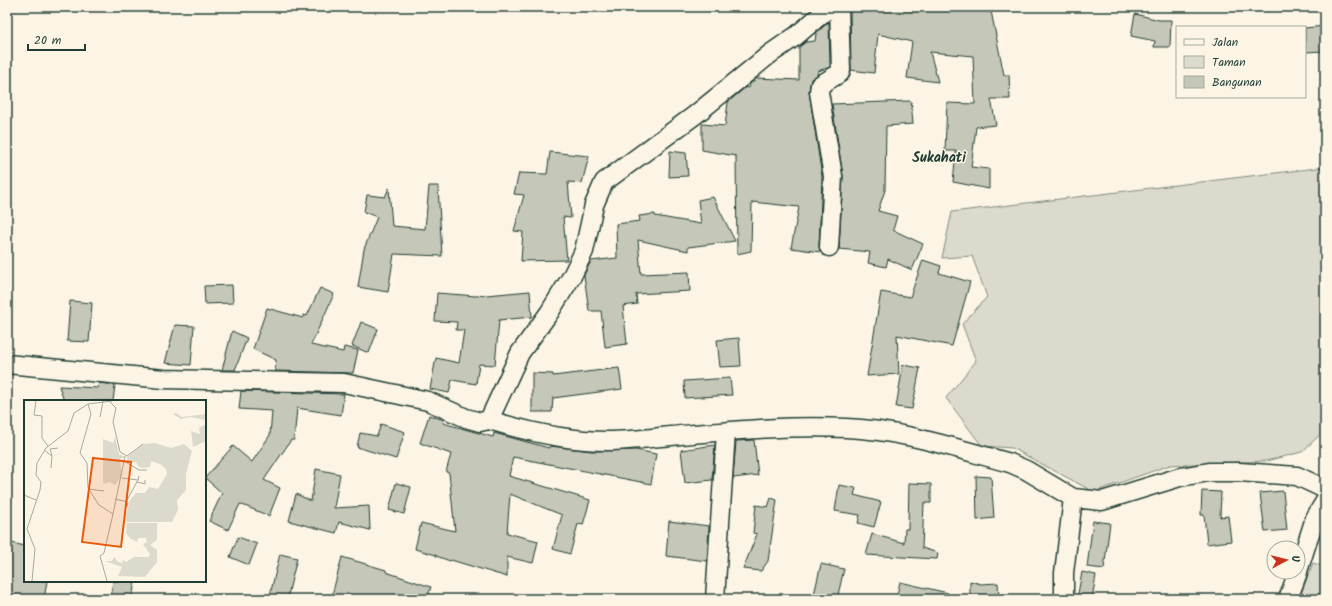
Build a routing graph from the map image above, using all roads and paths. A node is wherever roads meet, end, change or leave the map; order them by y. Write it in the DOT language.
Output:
graph roads {
  1 [pos="830,7"];
  2 [pos="839,7"];
  3 [pos="829,247"];
  4 [pos="7,364"];
  5 [pos="489,420"];
  6 [pos="726,432"];
  7 [pos="1325,489"];
  8 [pos="1073,498"];
  9 [pos="1325,501"];
  10 [pos="1306,547"];
  11 [pos="1295,580"];
  12 [pos="715,599"];
  13 [pos="1064,599"];
  14 [pos="1288,599"];
  1 -- 5 [label="street"];
  2 -- 3 [label="street"];
  4 -- 5 [label="street"];
  5 -- 6 [label="street"];
  6 -- 8 [label="street"];
  6 -- 12 [label="street"];
  7 -- 8 [label="street"];
  8 -- 13 [label="street"];
  9 -- 10 [label="street"];
  11 -- 14 [label="street"];
}
